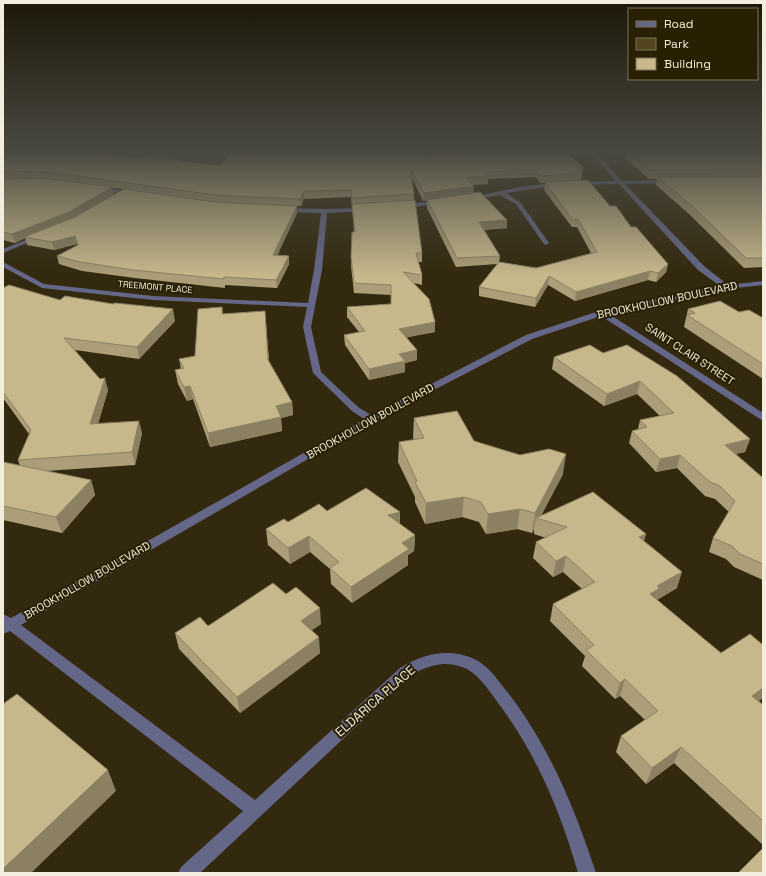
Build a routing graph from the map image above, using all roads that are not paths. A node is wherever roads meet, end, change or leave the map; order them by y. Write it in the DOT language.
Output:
graph roads {
  1 [pos="122,194"];
  2 [pos="131,194"];
  3 [pos="496,194"];
  4 [pos="502,194"];
  5 [pos="631,194"];
  6 [pos="139,195"];
  7 [pos="466,199"];
  8 [pos="111,200"];
  9 [pos="444,202"];
  10 [pos="393,207"];
  11 [pos="273,209"];
  12 [pos="371,209"];
  13 [pos="324,211"];
  14 [pos="46,234"];
  15 [pos="546,243"];
  16 [pos="3,251"];
  17 [pos="3,264"];
  18 [pos="763,283"];
  19 [pos="726,287"];
  20 [pos="311,305"];
  21 [pos="602,313"];
  22 [pos="763,418"];
  23 [pos="371,419"];
  24 [pos="5,624"];
  25 [pos="255,810"];
  26 [pos="187,873"];
  27 [pos="587,873"];
  1 -- 8 [label="street"];
  2 -- 6 [label="street"];
  3 -- 7 [label="street"];
  4 -- 15 [label="street"];
  5 -- 19 [label="street"];
  9 -- 10 [label="street"];
  11 -- 13 [label="street"];
  12 -- 13 [label="street"];
  13 -- 20 [label="street"];
  14 -- 16 [label="street"];
  17 -- 20 [label="street, TREEMONT PLACE"];
  18 -- 19 [label="street, BROOKHOLLOW BOULEVARD"];
  19 -- 21 [label="street, BROOKHOLLOW BOULEVARD"];
  20 -- 23 [label="street"];
  21 -- 22 [label="street, SAINT CLAIR STREET"];
  21 -- 23 [label="street, BROOKHOLLOW BOULEVARD"];
  23 -- 24 [label="street, BROOKHOLLOW BOULEVARD"];
  24 -- 25 [label="street"];
  25 -- 26 [label="street, ELDARICA PLACE"];
  25 -- 27 [label="street, ELDARICA PLACE"];
}
